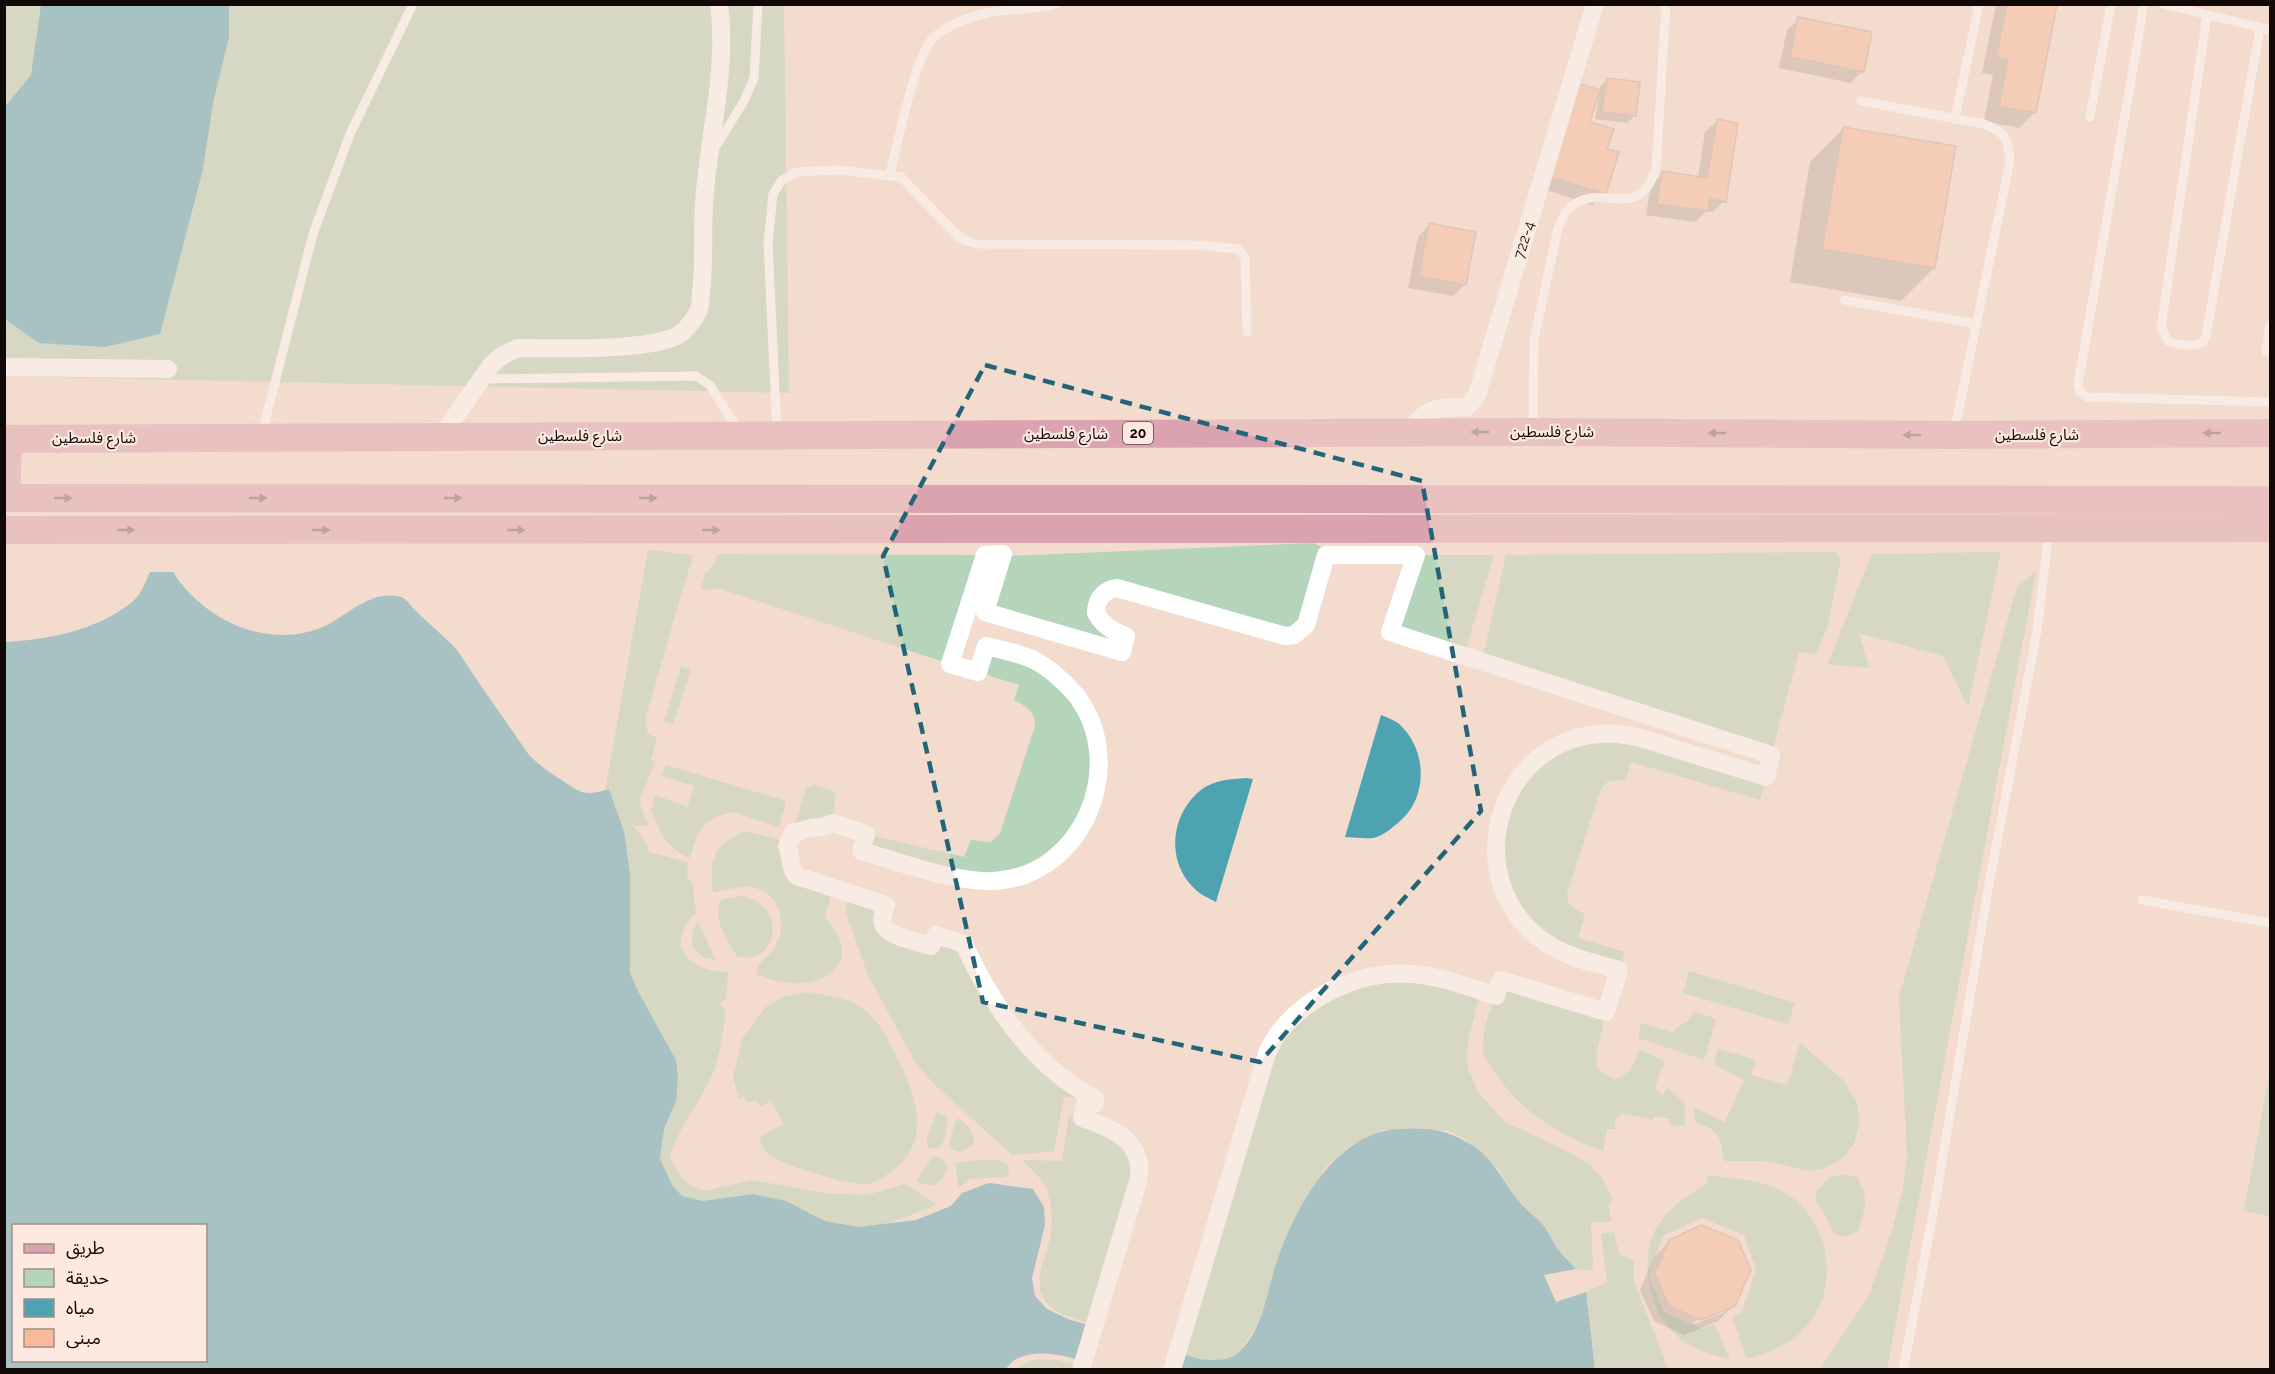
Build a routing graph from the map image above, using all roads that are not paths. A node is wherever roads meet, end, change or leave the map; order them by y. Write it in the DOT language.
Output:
graph roads {
  1 [pos="413,4"];
  2 [pos="718,4"];
  3 [pos="758,4"];
  4 [pos="1056,4"];
  5 [pos="1594,4"];
  6 [pos="1666,4"];
  7 [pos="1979,4"];
  8 [pos="2111,4"];
  9 [pos="2143,4"];
  10 [pos="2163,4"];
  11 [pos="2207,15"];
  12 [pos="2260,28"];
  13 [pos="2271,30"];
  14 [pos="1862,101"];
  15 [pos="2090,117"];
  16 [pos="1955,119"];
  17 [pos="707,161"];
  18 [pos="890,174"];
  19 [pos="1844,300"];
  20 [pos="1977,324"];
  21 [pos="2270,326"];
  22 [pos="1247,332"];
  23 [pos="2266,351"];
  24 [pos="4,366"];
  25 [pos="168,369"];
  26 [pos="482,379"];
  27 [pos="2271,402"];
  28 [pos="1409,432"];
  29 [pos="1533,432"];
  30 [pos="2271,433"];
  31 [pos="741,435"];
  32 [pos="777,435"];
  33 [pos="1954,435"];
  34 [pos="261,438"];
  35 [pos="440,438"];
  36 [pos="6,439"];
  37 [pos="5,498"];
  38 [pos="1303,498"];
  39 [pos="1454,498"];
  40 [pos="2271,500"];
  41 [pos="2049,528"];
  42 [pos="2271,528"];
  43 [pos="1401,529"];
  44 [pos="4,530"];
  45 [pos="1353,530"];
  46 [pos="2142,900"];
  47 [pos="2271,923"];
  48 [pos="1081,1370"];
  49 [pos="1172,1370"];
  50 [pos="1903,1370"];
  1 -- 34 [label="lane"];
  2 -- 17 [label="street"];
  3 -- 17 [label="lane"];
  4 -- 18 [label="lane"];
  5 -- 28 [label="street, 722-4"];
  6 -- 29 [label="lane"];
  7 -- 16 [label="lane"];
  8 -- 15 [label="lane"];
  9 -- 27 [label="lane"];
  10 -- 11 [label="lane"];
  11 -- 12 [label="lane"];
  11 -- 12 [label="lane"];
  12 -- 13 [label="lane"];
  14 -- 16 [label="lane"];
  16 -- 20 [label="lane"];
  17 -- 26 [label="street"];
  18 -- 22 [label="lane"];
  18 -- 32 [label="lane"];
  19 -- 20 [label="lane"];
  20 -- 33 [label="lane"];
  21 -- 23 [label="lane"];
  24 -- 25 [label="street"];
  26 -- 31 [label="lane"];
  26 -- 35 [label="street"];
  29 -- 28 [label="main road, شارع فلسطين / 20, one-way"];
  28 -- 32 [label="main road, شارع فلسطين / 20"];
  33 -- 29 [label="main road, شارع فلسطين / 20, one-way"];
  30 -- 33 [label="main road, شارع فلسطين / 20, one-way"];
  31 -- 32 [label="main road, شارع فلسطين / 20"];
  31 -- 35 [label="main road, شارع فلسطين / 20"];
  34 -- 35 [label="main road, شارع فلسطين / 20"];
  34 -- 36 [label="main road, شارع فلسطين / 20"];
  36 -- 37 [label="main road"];
  37 -- 38 [label="main road, one-way"];
  38 -- 39 [label="main road"];
  38 -- 45 [label="main road"];
  39 -- 40 [label="main road"];
  39 -- 43 [label="main road"];
  41 -- 42 [label="main road"];
  41 -- 43 [label="main road"];
  41 -- 50 [label="lane"];
  43 -- 45 [label="main road"];
  44 -- 45 [label="main road, one-way"];
  46 -- 47 [label="lane"];
  48 -- 49 [label="street"];
}
